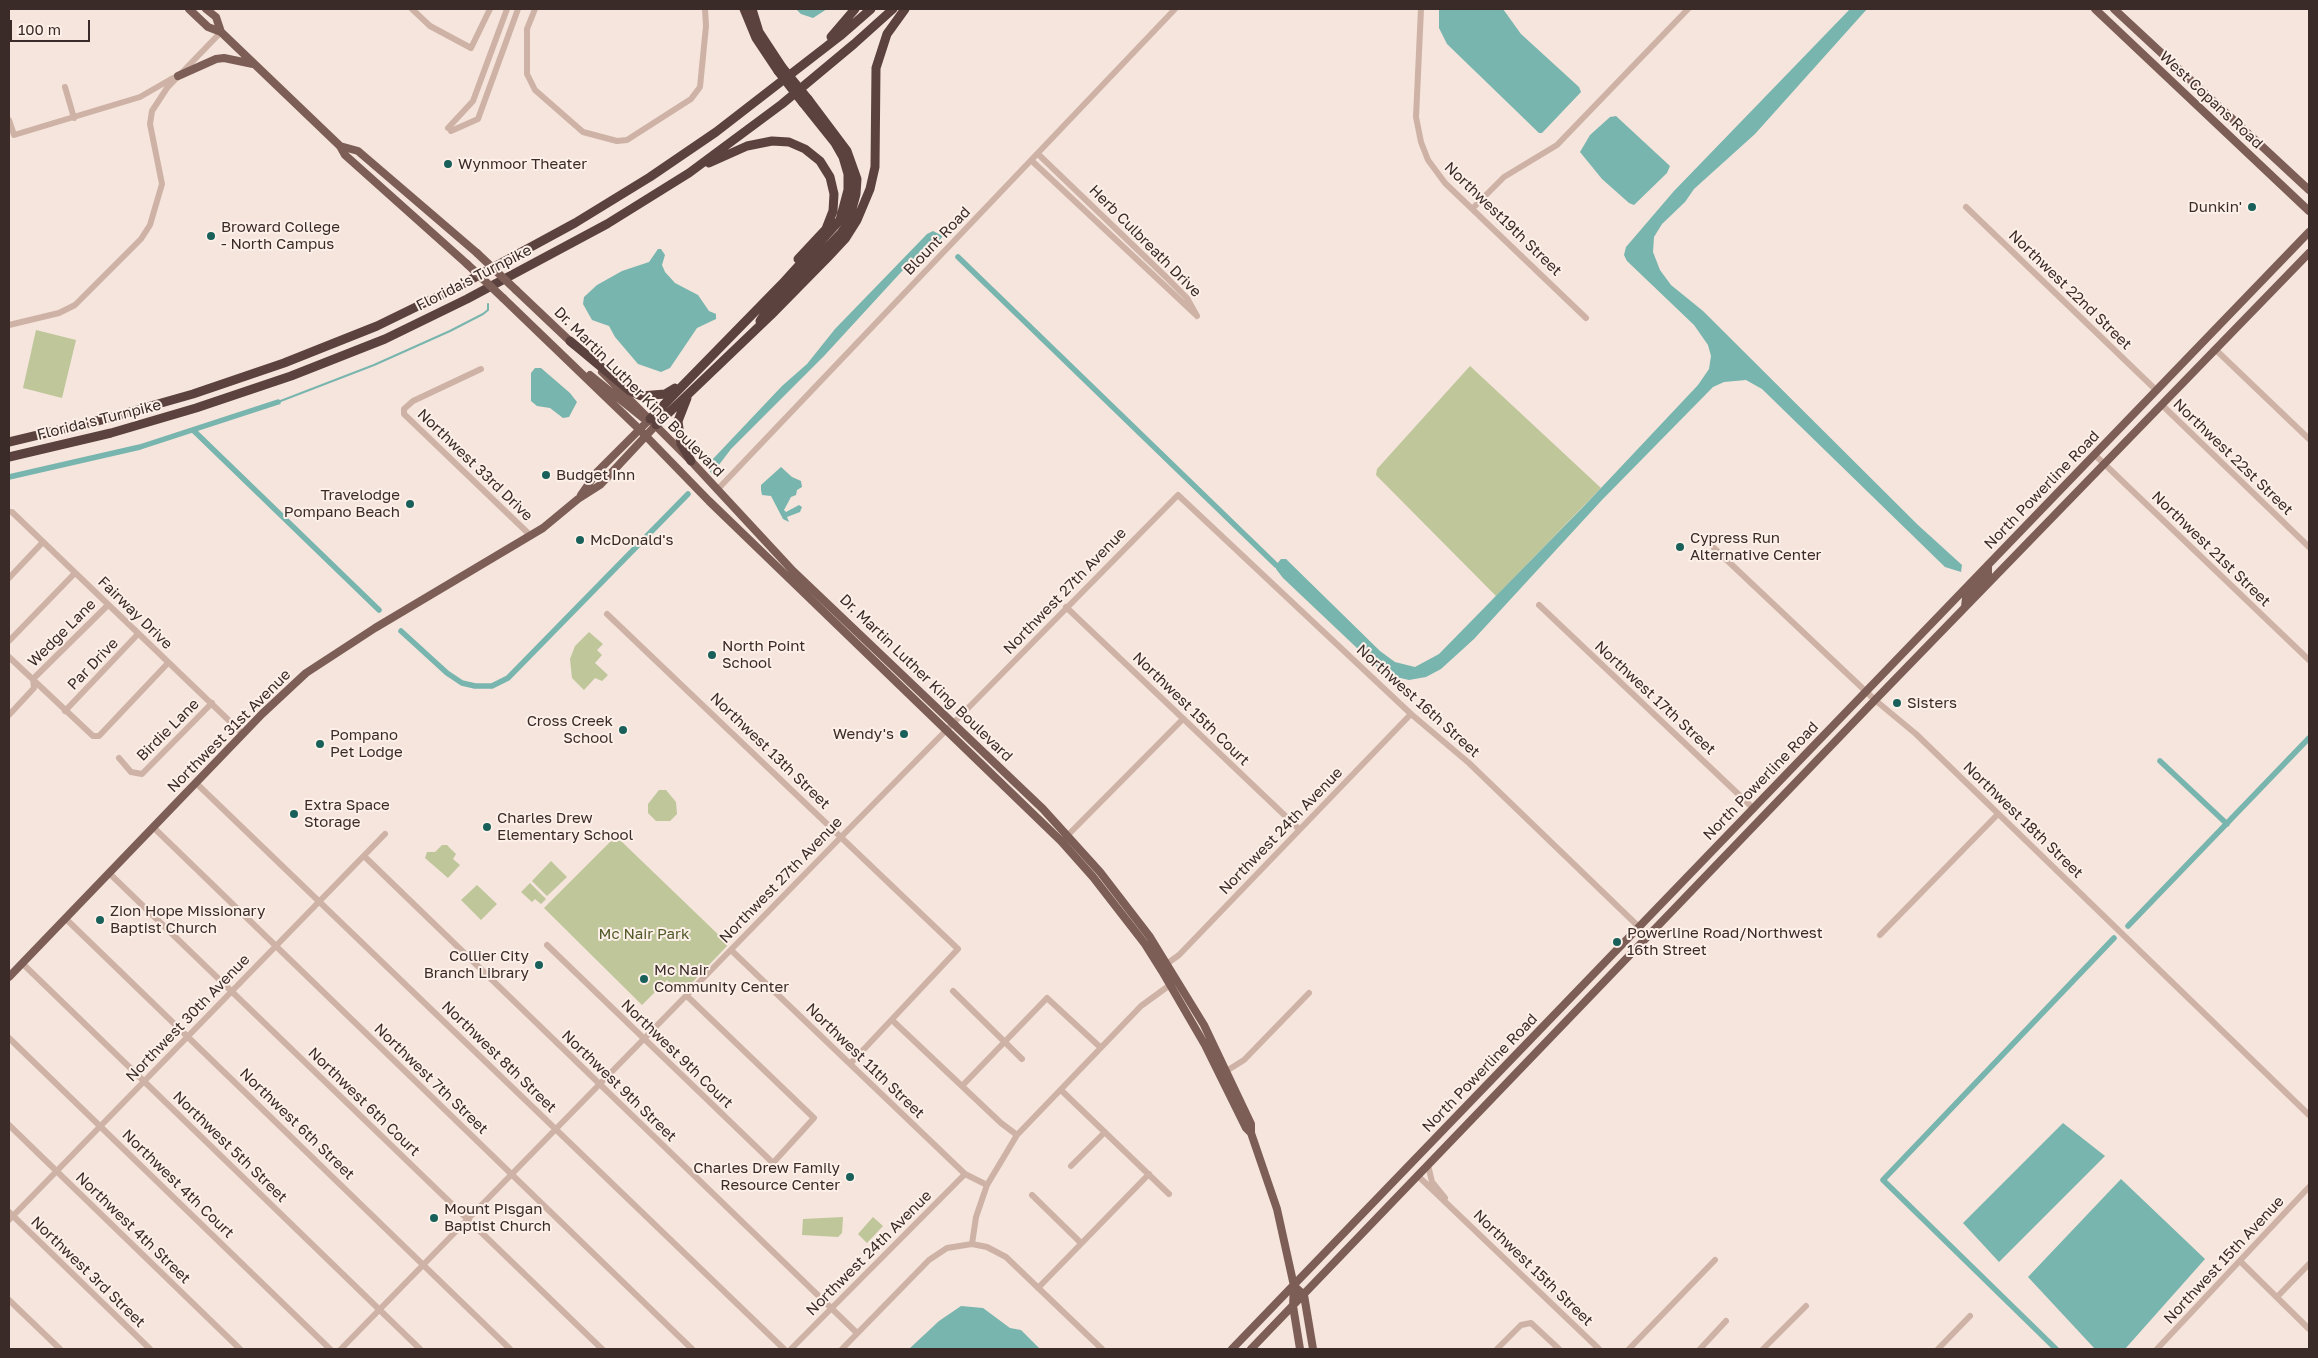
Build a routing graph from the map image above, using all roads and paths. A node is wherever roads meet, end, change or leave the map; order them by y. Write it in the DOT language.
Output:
graph roads {
  1 [pos="189,9"];
  2 [pos="206,9"];
  3 [pos="412,9"];
  4 [pos="490,9"];
  5 [pos="507,9"];
  6 [pos="518,9"];
  7 [pos="534,9"];
  8 [pos="705,9"];
  9 [pos="744,9"];
  10 [pos="752,9"];
  11 [pos="855,9"];
  12 [pos="871,9"];
  13 [pos="893,9"];
  14 [pos="905,9"];
  15 [pos="1175,9"];
  16 [pos="1421,9"];
  17 [pos="1688,9"];
  18 [pos="2095,9"];
  19 [pos="2114,9"];
  20 [pos="222,32"];
  21 [pos="813,57"];
  22 [pos="255,64"];
  23 [pos="780,69"];
  24 [pos="485,71"];
  25 [pos="178,76"];
  26 [pos="494,76"];
  27 [pos="65,87"];
  28 [pos="140,97"];
  29 [pos="475,97"];
  30 [pos="157,100"];
  31 [pos="805,101"];
  32 [pos="485,103"];
  33 [pos="470,106"];
  34 [pos="74,118"];
  35 [pos="9,120"];
  36 [pos="465,125"];
  37 [pos="340,146"];
  38 [pos="1038,154"];
  39 [pos="1032,161"];
  40 [pos="689,173"];
  41 [pos="2309,190"];
  42 [pos="1966,207"];
  43 [pos="1472,209"];
  44 [pos="2309,211"];
  45 [pos="2309,232"];
  46 [pos="2309,254"];
  47 [pos="750,314"];
  48 [pos="1586,318"];
  49 [pos="9,325"];
  50 [pos="752,331"];
  51 [pos="2206,340"];
  52 [pos="570,342"];
  53 [pos="2216,350"];
  54 [pos="2205,360"];
  55 [pos="572,364"];
  56 [pos="481,369"];
  57 [pos="682,384"];
  58 [pos="693,388"];
  59 [pos="2156,390"];
  60 [pos="2162,405"];
  61 [pos="653,422"];
  62 [pos="639,429"];
  63 [pos="646,436"];
  64 [pos="2309,439"];
  65 [pos="9,442"];
  66 [pos="2095,455"];
  67 [pos="9,456"];
  68 [pos="691,460"];
  69 [pos="2105,464"];
  70 [pos="717,490"];
  71 [pos="1178,495"];
  72 [pos="578,499"];
  73 [pos="9,512"];
  74 [pos="530,535"];
  75 [pos="43,542"];
  76 [pos="2309,547"];
  77 [pos="1714,548"];
  78 [pos="1988,565"];
  79 [pos="75,573"];
  80 [pos="9,578"];
  81 [pos="799,588"];
  82 [pos="108,605"];
  83 [pos="1539,605"];
  84 [pos="1066,607"];
  85 [pos="833,608"];
  86 [pos="1965,608"];
  87 [pos="824,613"];
  88 [pos="607,614"];
  89 [pos="855,629"];
  90 [pos="138,634"];
  91 [pos="9,641"];
  92 [pos="9,657"];
  93 [pos="2309,660"];
  94 [pos="168,663"];
  95 [pos="33,679"];
  96 [pos="1866,692"];
  97 [pos="1875,700"];
  98 [pos="212,703"];
  99 [pos="65,711"];
  100 [pos="1411,714"];
  101 [pos="9,715"];
  102 [pos="1183,719"];
  103 [pos="954,723"];
  104 [pos="948,730"];
  105 [pos="243,734"];
  106 [pos="119,758"];
  107 [pos="196,783"];
  108 [pos="1765,798"];
  109 [pos="1754,809"];
  110 [pos="1998,814"];
  111 [pos="1762,818"];
  112 [pos="153,827"];
  113 [pos="1299,829"];
  114 [pos="1750,830"];
  115 [pos="385,834"];
  116 [pos="841,836"];
  117 [pos="1065,838"];
  118 [pos="364,856"];
  119 [pos="109,872"];
  120 [pos="320,902"];
  121 [pos="65,918"];
  122 [pos="1639,927"];
  123 [pos="1132,928"];
  124 [pos="1880,935"];
  125 [pos="547,945"];
  126 [pos="276,946"];
  127 [pos="731,950"];
  128 [pos="22,963"];
  129 [pos="1168,963"];
  130 [pos="9,977"];
  131 [pos="1174,982"];
  132 [pos="232,991"];
  133 [pos="953,991"];
  134 [pos="1308,993"];
  135 [pos="687,996"];
  136 [pos="892,1020"];
  137 [pos="188,1036"];
  138 [pos="9,1038"];
  139 [pos="643,1040"];
  140 [pos="1004,1042"];
  141 [pos="1100,1048"];
  142 [pos="1022,1059"];
  143 [pos="850,1064"];
  144 [pos="1228,1070"];
  145 [pos="144,1081"];
  146 [pos="600,1085"];
  147 [pos="962,1086"];
  148 [pos="1061,1090"];
  149 [pos="2309,1115"];
  150 [pos="9,1125"];
  151 [pos="101,1126"];
  152 [pos="556,1130"];
  153 [pos="1105,1132"];
  154 [pos="1251,1133"];
  155 [pos="1017,1135"];
  156 [pos="1430,1145"];
  157 [pos="1428,1165"];
  158 [pos="1071,1166"];
  159 [pos="1406,1169"];
  160 [pos="57,1172"];
  161 [pos="965,1174"];
  162 [pos="1149,1174"];
  163 [pos="512,1175"];
  164 [pos="1417,1175"];
  165 [pos="987,1185"];
  166 [pos="2309,1188"];
  167 [pos="1402,1191"];
  168 [pos="1169,1194"];
  169 [pos="1032,1195"];
  170 [pos="1449,1206"];
  171 [pos="10,1216"];
  172 [pos="468,1220"];
  173 [pos="1081,1243"];
  174 [pos="972,1244"];
  175 [pos="1715,1260"];
  176 [pos="2240,1261"];
  177 [pos="2309,1264"];
  178 [pos="424,1265"];
  179 [pos="1294,1286"];
  180 [pos="1038,1288"];
  181 [pos="1304,1295"];
  182 [pos="2277,1297"];
  183 [pos="9,1300"];
  184 [pos="1293,1306"];
  185 [pos="1806,1306"];
  186 [pos="380,1310"];
  187 [pos="832,1310"];
  188 [pos="1970,1316"];
  189 [pos="1726,1321"];
  190 [pos="2309,1329"];
  191 [pos="857,1333"];
  192 [pos="60,1349"];
  193 [pos="150,1349"];
  194 [pos="240,1349"];
  195 [pos="330,1349"];
  196 [pos="341,1349"];
  197 [pos="420,1349"];
  198 [pos="510,1349"];
  199 [pos="602,1349"];
  200 [pos="692,1349"];
  201 [pos="784,1349"];
  202 [pos="791,1349"];
  203 [pos="842,1349"];
  204 [pos="1102,1349"];
  205 [pos="1232,1349"];
  206 [pos="1251,1349"];
  207 [pos="1300,1349"];
  208 [pos="1313,1349"];
  209 [pos="1497,1349"];
  210 [pos="1559,1349"];
  211 [pos="1599,1349"];
  212 [pos="1629,1349"];
  213 [pos="1700,1349"];
  214 [pos="1763,1349"];
  215 [pos="1938,1349"];
  216 [pos="2157,1349"];
  1 -- 20 [label="main road"];
  2 -- 20 [label="main road"];
  3 -- 4 [label="street"];
  5 -- 24 [label="street"];
  6 -- 26 [label="street"];
  7 -- 8 [label="street"];
  9 -- 23 [label="highway"];
  10 -- 23 [label="highway"];
  11 -- 21 [label="highway"];
  12 -- 21 [label="highway, Florida's Turnpike"];
  13 -- 40 [label="highway, Florida's Turnpike"];
  14 -- 50 [label="highway"];
  15 -- 38 [label="street, Blount Road"];
  16 -- 43 [label="street, Northwest19th Street"];
  17 -- 43 [label="street"];
  18 -- 44 [label="main road, West Copans Road"];
  19 -- 41 [label="main road, West Copans Road"];
  20 -- 22 [label="main road, Dr. Martin Luther King Boulevard"];
  20 -- 25 [label="street"];
  21 -- 65 [label="highway, Florida's Turnpike"];
  22 -- 25 [label="main road"];
  22 -- 37 [label="main road, Dr. Martin Luther King Boulevard"];
  23 -- 31 [label="highway, bridge"];
  24 -- 26 [label="street"];
  24 -- 29 [label="street"];
  25 -- 28 [label="street"];
  25 -- 30 [label="street"];
  26 -- 32 [label="street"];
  27 -- 34 [label="street"];
  28 -- 30 [label="street"];
  28 -- 34 [label="street"];
  29 -- 32 [label="street"];
  29 -- 33 [label="street"];
  30 -- 49 [label="street"];
  31 -- 47 [label="highway"];
  31 -- 50 [label="highway"];
  32 -- 36 [label="street"];
  33 -- 36 [label="street"];
  33 -- 36 [label="street"];
  34 -- 35 [label="street"];
  37 -- 52 [label="main road, Dr. Martin Luther King Boulevard, bridge"];
  37 -- 55 [label="main road, Dr. Martin Luther King Boulevard, bridge"];
  38 -- 39 [label="street, Blount Road"];
  38 -- 39 [label="street, Herb Culbreath Drive"];
  39 -- 70 [label="street, Blount Road"];
  40 -- 47 [label="highway"];
  40 -- 67 [label="highway, Florida's Turnpike"];
  42 -- 59 [label="street, Northwest 22nd Street"];
  43 -- 48 [label="street, Northwest19th Street"];
  45 -- 51 [label="main road, North Powerline Road"];
  46 -- 53 [label="main road, North Powerline Road"];
  47 -- 57 [label="highway"];
  50 -- 58 [label="highway"];
  51 -- 54 [label="main road"];
  51 -- 59 [label="main road, North Powerline Road"];
  52 -- 57 [label="highway"];
  52 -- 61 [label="main road, Dr. Martin Luther King Boulevard"];
  53 -- 54 [label="main road, North Powerline Road"];
  53 -- 64 [label="street"];
  54 -- 60 [label="main road, North Powerline Road"];
  55 -- 61 [label="main road"];
  55 -- 62 [label="main road, Dr. Martin Luther King Boulevard"];
  56 -- 74 [label="street, Northwest 33rd Drive"];
  57 -- 61 [label="highway"];
  58 -- 61 [label="highway"];
  58 -- 68 [label="highway"];
  59 -- 66 [label="main road, North Powerline Road"];
  60 -- 69 [label="main road, North Powerline Road"];
  60 -- 76 [label="street, Northwest 22st Street"];
  61 -- 62 [label="main road, Northwest 31st Avenue"];
  61 -- 63 [label="main road, Northwest 31st Avenue"];
  61 -- 68 [label="main road, Dr. Martin Luther King Boulevard"];
  62 -- 63 [label="main road, Dr. Martin Luther King Boulevard"];
  62 -- 72 [label="main road, Northwest 31st Avenue"];
  63 -- 72 [label="main road, Northwest 31st Avenue"];
  63 -- 81 [label="main road, Dr. Martin Luther King Boulevard"];
  66 -- 69 [label="street, Northwest 21st Street"];
  66 -- 78 [label="main road, North Powerline Road"];
  68 -- 70 [label="main road, Dr. Martin Luther King Boulevard"];
  69 -- 86 [label="main road, North Powerline Road"];
  69 -- 93 [label="street, Northwest 21st Street"];
  70 -- 85 [label="main road, Dr. Martin Luther King Boulevard"];
  71 -- 84 [label="street, Northwest 27th Avenue"];
  71 -- 100 [label="street, Northwest 16th Street"];
  72 -- 74 [label="main road, Northwest 31st Avenue"];
  73 -- 75 [label="street, Fairway Drive"];
  74 -- 105 [label="main road, Northwest 31st Avenue"];
  75 -- 79 [label="street, Fairway Drive"];
  75 -- 80 [label="street"];
  77 -- 96 [label="street, Northwest 18th Street"];
  78 -- 86 [label="main road"];
  78 -- 96 [label="main road, North Powerline Road"];
  79 -- 82 [label="street, Fairway Drive"];
  79 -- 91 [label="street"];
  81 -- 85 [label="main road"];
  81 -- 87 [label="main road, Dr. Martin Luther King Boulevard"];
  82 -- 90 [label="street, Fairway Drive"];
  82 -- 95 [label="street, Wedge Lane"];
  83 -- 109 [label="street, Northwest 17th Street"];
  84 -- 102 [label="street, Northwest 15th Court"];
  84 -- 103 [label="street, Northwest 27th Avenue"];
  85 -- 89 [label="main road, Dr. Martin Luther King Boulevard"];
  86 -- 97 [label="main road, North Powerline Road"];
  87 -- 89 [label="main road"];
  87 -- 104 [label="main road, Dr. Martin Luther King Boulevard"];
  88 -- 116 [label="street, Northwest 13th Street"];
  89 -- 103 [label="main road, Dr. Martin Luther King Boulevard"];
  90 -- 94 [label="street, Fairway Drive"];
  90 -- 99 [label="street, Par Drive"];
  92 -- 95 [label="street"];
  94 -- 98 [label="street, Fairway Drive"];
  94 -- 99 [label="street"];
  95 -- 99 [label="street"];
  95 -- 101 [label="street, Wedge Lane"];
  96 -- 97 [label="street, Northwest 18th Street"];
  96 -- 108 [label="main road, North Powerline Road"];
  97 -- 110 [label="street, Northwest 18th Street"];
  97 -- 111 [label="main road, North Powerline Road"];
  98 -- 105 [label="street, Fairway Drive"];
  98 -- 106 [label="street, Birdie Lane"];
  100 -- 113 [label="street, Northwest 24th Avenue"];
  100 -- 122 [label="street, Northwest 16th Street"];
  102 -- 113 [label="street, Northwest 15th Court"];
  102 -- 117 [label="street"];
  103 -- 104 [label="street, Northwest 27th Avenue"];
  103 -- 117 [label="main road, Dr. Martin Luther King Boulevard"];
  104 -- 116 [label="street, Northwest 27th Avenue"];
  104 -- 117 [label="main road, Dr. Martin Luther King Boulevard"];
  105 -- 107 [label="main road, Northwest 31st Avenue"];
  107 -- 112 [label="main road, Northwest 31st Avenue"];
  107 -- 120 [label="street, Northwest 8th Street"];
  108 -- 109 [label="main road, North Powerline Road"];
  108 -- 111 [label="main road"];
  109 -- 114 [label="main road"];
  109 -- 122 [label="main road, North Powerline Road"];
  110 -- 124 [label="street"];
  110 -- 149 [label="street, Northwest 18th Street"];
  111 -- 114 [label="main road, North Powerline Road"];
  112 -- 119 [label="main road, Northwest 31st Avenue"];
  112 -- 126 [label="street, Northwest 7th Street"];
  113 -- 129 [label="street, Northwest 24th Avenue"];
  114 -- 157 [label="main road, North Powerline Road"];
  115 -- 118 [label="street, Northwest 30th Avenue"];
  116 -- 127 [label="street, Northwest 27th Avenue"];
  116 -- 136 [label="street, Northwest 13th Street"];
  117 -- 123 [label="main road, Dr. Martin Luther King Boulevard"];
  117 -- 129 [label="main road, Dr. Martin Luther King Boulevard"];
  118 -- 120 [label="street, Northwest 30th Avenue"];
  118 -- 146 [label="street, Northwest 9th Street"];
  119 -- 121 [label="main road, Northwest 31st Avenue"];
  119 -- 132 [label="street, Northwest 6th Court"];
  120 -- 126 [label="street, Northwest 30th Avenue"];
  120 -- 152 [label="street, Northwest 8th Street"];
  121 -- 128 [label="main road, Northwest 31st Avenue"];
  121 -- 137 [label="street, Northwest 6th Street"];
  122 -- 156 [label="main road, North Powerline Road"];
  123 -- 129 [label="main road"];
  123 -- 131 [label="main road, Dr. Martin Luther King Boulevard"];
  125 -- 139 [label="street, Northwest 9th Court"];
  126 -- 132 [label="street, Northwest 30th Avenue"];
  126 -- 163 [label="street, Northwest 7th Street"];
  127 -- 135 [label="street, Northwest 27th Avenue"];
  127 -- 143 [label="street, Northwest 11th Street"];
  128 -- 130 [label="main road, Northwest 31st Avenue"];
  128 -- 145 [label="street, Northwest 5th Street"];
  129 -- 131 [label="main road, Dr. Martin Luther King Boulevard"];
  131 -- 141 [label="street"];
  131 -- 144 [label="main road, Dr. Martin Luther King Boulevard"];
  131 -- 154 [label="main road, Dr. Martin Luther King Boulevard"];
  132 -- 137 [label="street, Northwest 30th Avenue"];
  132 -- 172 [label="street, Northwest 6th Court"];
  133 -- 140 [label="street"];
  134 -- 144 [label="street"];
  135 -- 139 [label="street, Northwest 27th Avenue"];
  135 -- 139 [label="street, Northwest 9th Court"];
  136 -- 143 [label="street"];
  136 -- 147 [label="street"];
  137 -- 145 [label="street, Northwest 30th Avenue"];
  137 -- 178 [label="street, Northwest 6th Street"];
  138 -- 151 [label="street, Northwest 4th Court"];
  139 -- 146 [label="street, Northwest 27th Avenue"];
  140 -- 141 [label="street"];
  140 -- 142 [label="street"];
  140 -- 147 [label="street"];
  141 -- 148 [label="street"];
  143 -- 161 [label="street, Northwest 11th Street"];
  144 -- 154 [label="main road, Dr. Martin Luther King Boulevard"];
  145 -- 151 [label="street, Northwest 30th Avenue"];
  145 -- 186 [label="street, Northwest 5th Street"];
  146 -- 152 [label="street, Northwest 27th Avenue"];
  146 -- 187 [label="street, Northwest 9th Street"];
  147 -- 155 [label="street"];
  148 -- 153 [label="street"];
  148 -- 155 [label="street"];
  150 -- 160 [label="street, Northwest 4th Street"];
  151 -- 160 [label="street, Northwest 30th Avenue"];
  151 -- 195 [label="street, Northwest 4th Court"];
  152 -- 163 [label="street, Northwest 27th Avenue"];
  152 -- 201 [label="street, Northwest 8th Street"];
  153 -- 158 [label="street"];
  153 -- 162 [label="street"];
  154 -- 179 [label="main road, Dr. Martin Luther King Boulevard"];
  155 -- 165 [label="street"];
  156 -- 159 [label="main road, North Powerline Road"];
  156 -- 164 [label="main road"];
  157 -- 164 [label="main road, North Powerline Road"];
  157 -- 170 [label="street, Northwest 15th Street"];
  159 -- 167 [label="main road"];
  159 -- 179 [label="main road, North Powerline Road"];
  160 -- 171 [label="street, Northwest 30th Avenue"];
  160 -- 194 [label="street, Northwest 4th Street"];
  161 -- 165 [label="street, Northwest 11th Street"];
  161 -- 187 [label="street, Northwest 24th Avenue"];
  162 -- 168 [label="street"];
  162 -- 173 [label="street"];
  163 -- 172 [label="street, Northwest 27th Avenue"];
  163 -- 200 [label="street, Northwest 7th Street"];
  164 -- 167 [label="main road, North Powerline Road"];
  164 -- 170 [label="street, Northwest 15th Street"];
  165 -- 174 [label="street"];
  166 -- 176 [label="street, Northwest 15th Avenue"];
  167 -- 181 [label="main road, North Powerline Road"];
  169 -- 173 [label="street"];
  170 -- 211 [label="street, Northwest 15th Street"];
  171 -- 193 [label="street, Northwest 3rd Street"];
  172 -- 178 [label="street, Northwest 27th Avenue"];
  172 -- 199 [label="street, Northwest 6th Court"];
  173 -- 180 [label="street"];
  174 -- 180 [label="street"];
  174 -- 191 [label="street"];
  175 -- 212 [label="street"];
  176 -- 182 [label="street"];
  176 -- 216 [label="street, Northwest 15th Avenue"];
  177 -- 182 [label="street"];
  178 -- 186 [label="street, Northwest 27th Avenue"];
  178 -- 198 [label="street, Northwest 6th Street"];
  179 -- 181 [label="main road"];
  179 -- 184 [label="main road, Dr. Martin Luther King Boulevard"];
  179 -- 205 [label="main road, North Powerline Road"];
  180 -- 204 [label="street"];
  181 -- 184 [label="main road, North Powerline Road"];
  181 -- 208 [label="main road"];
  182 -- 190 [label="street"];
  183 -- 192 [label="street"];
  184 -- 206 [label="main road, North Powerline Road"];
  184 -- 207 [label="main road, Dr. Martin Luther King Boulevard"];
  185 -- 214 [label="street"];
  186 -- 196 [label="street, Northwest 27th Avenue"];
  186 -- 197 [label="street, Northwest 5th Street"];
  187 -- 191 [label="street, Northwest 9th Street"];
  187 -- 202 [label="street, Northwest 24th Avenue"];
  188 -- 215 [label="street"];
  189 -- 213 [label="street"];
  191 -- 203 [label="street"];
  209 -- 210 [label="street"];
}
